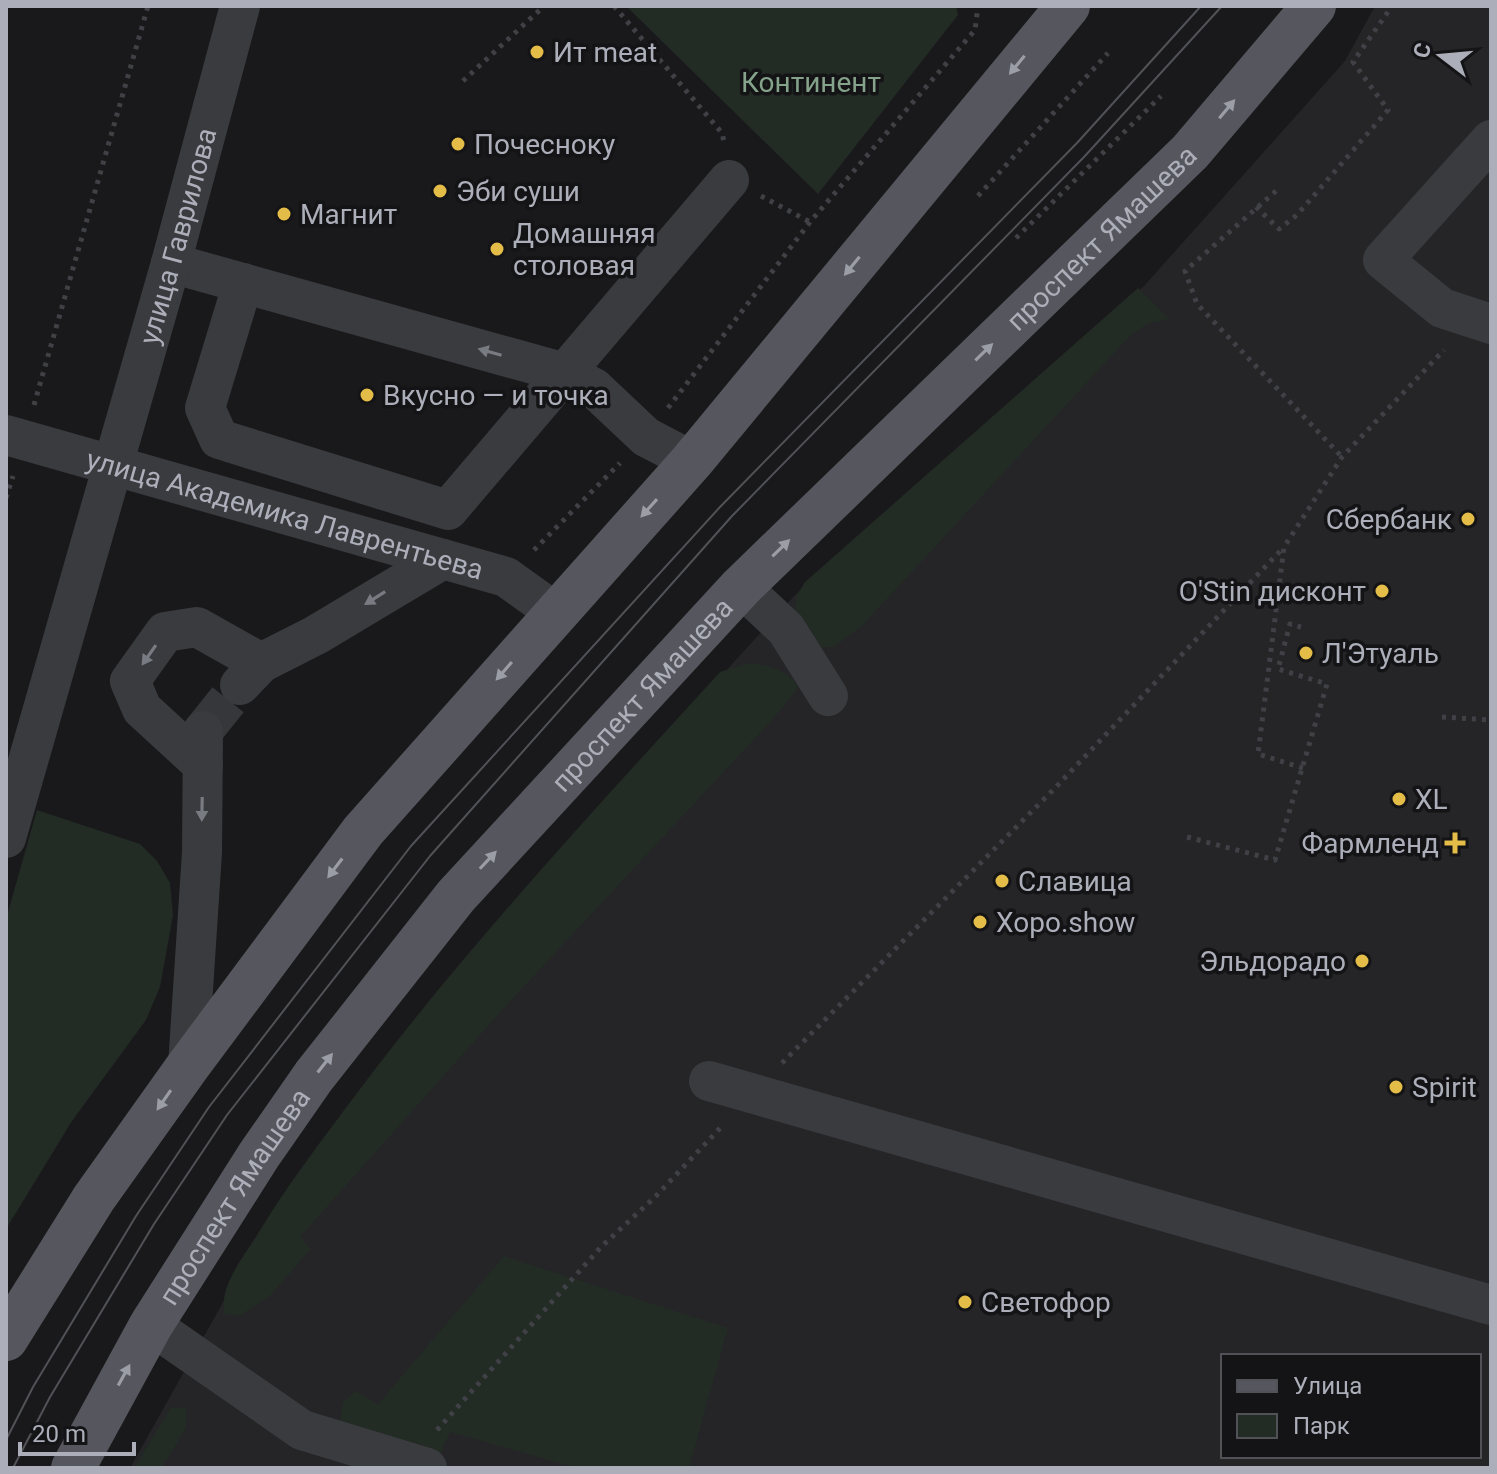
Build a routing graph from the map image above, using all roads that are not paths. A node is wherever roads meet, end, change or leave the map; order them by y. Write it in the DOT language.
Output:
graph roads {
  1 [pos="240,6"];
  2 [pos="1068,6"];
  3 [pos="1314,6"];
  4 [pos="1491,140"];
  5 [pos="729,180"];
  6 [pos="171,263"];
  7 [pos="243,283"];
  8 [pos="285,295"];
  9 [pos="1491,324"];
  10 [pos="565,373"];
  11 [pos="15,437"];
  12 [pos="692,461"];
  13 [pos="114,464"];
  14 [pos="464,491"];
  15 [pos="443,559"];
  16 [pos="741,587"];
  17 [pos="556,613"];
  18 [pos="828,696"];
  19 [pos="6,838"];
  20 [pos="188,1066"];
  21 [pos="709,1081"];
  22 [pos="1491,1305"];
  23 [pos="151,1325"];
  24 [pos="9,1327"];
  25 [pos="418,1465"];
  26 [pos="73,1468"];
  1 -- 6 [label="street, улица Гаврилова"];
  2 -- 12 [label="main road, one-way"];
  16 -- 3 [label="main road, проспект Ямашева, one-way"];
  4 -- 9 [label="street"];
  5 -- 10 [label="street"];
  6 -- 7 [label="street"];
  6 -- 13 [label="street, улица Гаврилова"];
  7 -- 8 [label="street"];
  7 -- 14 [label="street"];
  10 -- 8 [label="street, one-way"];
  8 -- 14 [label="street"];
  10 -- 12 [label="street"];
  10 -- 14 [label="street"];
  11 -- 13 [label="street, улица Академика Лаврентьева"];
  12 -- 17 [label="main road, one-way"];
  13 -- 15 [label="street, улица Академика Лаврентьева"];
  13 -- 19 [label="street, улица Гаврилова"];
  15 -- 17 [label="street, улица Академика Лаврентьева"];
  15 -- 20 [label="street, one-way"];
  16 -- 18 [label="street"];
  23 -- 16 [label="main road, проспект Ямашева, one-way"];
  17 -- 20 [label="main road, one-way"];
  20 -- 24 [label="main road, one-way"];
  21 -- 22 [label="street"];
  23 -- 25 [label="street"];
  26 -- 23 [label="main road, проспект Ямашева, one-way"];
}
